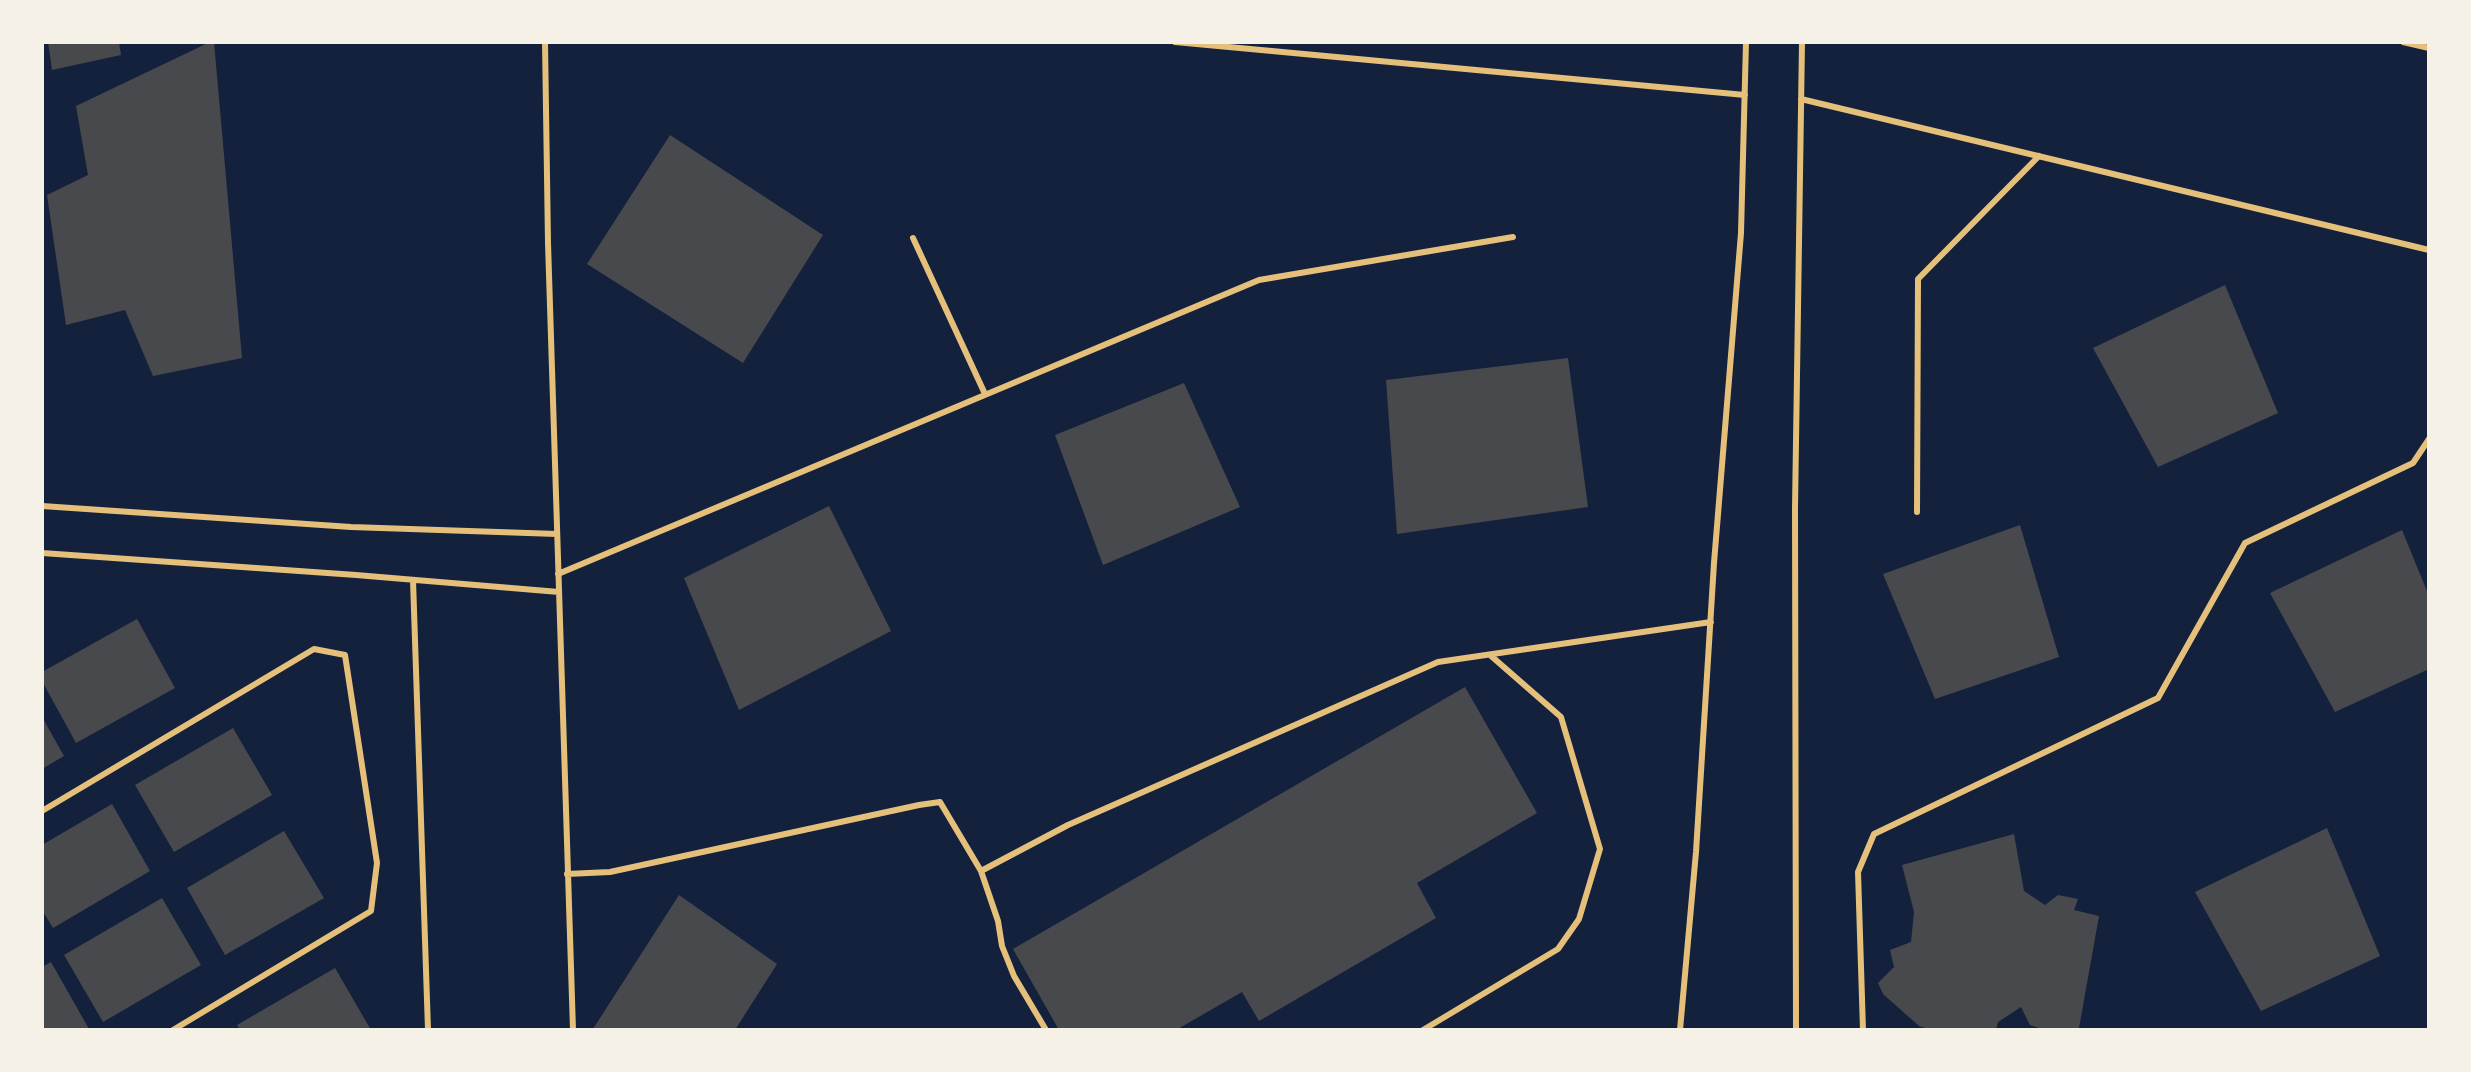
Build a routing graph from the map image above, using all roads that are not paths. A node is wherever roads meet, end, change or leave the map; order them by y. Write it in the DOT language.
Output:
graph roads {
  1 [pos="545,42"];
  2 [pos="1175,42"];
  3 [pos="1746,42"];
  4 [pos="1802,42"];
  5 [pos="2403,42"];
  6 [pos="2429,48"];
  7 [pos="1745,95"];
  8 [pos="1801,99"];
  9 [pos="2039,156"];
  10 [pos="1513,237"];
  11 [pos="913,238"];
  12 [pos="2429,250"];
  13 [pos="985,394"];
  14 [pos="2429,439"];
  15 [pos="42,506"];
  16 [pos="1917,512"];
  17 [pos="557,534"];
  18 [pos="42,553"];
  19 [pos="558,574"];
  20 [pos="414,580"];
  21 [pos="558,592"];
  22 [pos="1711,622"];
  23 [pos="1490,655"];
  24 [pos="42,811"];
  25 [pos="981,872"];
  26 [pos="567,874"];
  27 [pos="173,1030"];
  28 [pos="428,1030"];
  29 [pos="573,1030"];
  30 [pos="1046,1030"];
  31 [pos="1423,1030"];
  32 [pos="1680,1030"];
  33 [pos="1796,1030"];
  34 [pos="1863,1030"];
  1 -- 17 [label="street"];
  2 -- 7 [label="street"];
  3 -- 7 [label="street"];
  4 -- 8 [label="street"];
  5 -- 6 [label="street"];
  7 -- 22 [label="street"];
  8 -- 9 [label="street"];
  8 -- 33 [label="street"];
  9 -- 12 [label="street"];
  9 -- 16 [label="street"];
  10 -- 13 [label="street"];
  11 -- 13 [label="street"];
  13 -- 19 [label="street"];
  14 -- 34 [label="street"];
  15 -- 17 [label="street"];
  17 -- 19 [label="street"];
  18 -- 20 [label="street"];
  19 -- 21 [label="street"];
  20 -- 21 [label="street"];
  20 -- 28 [label="street"];
  21 -- 26 [label="street"];
  22 -- 23 [label="street"];
  22 -- 32 [label="street"];
  23 -- 25 [label="street"];
  23 -- 31 [label="street"];
  24 -- 27 [label="street"];
  25 -- 26 [label="street"];
  25 -- 30 [label="street"];
  26 -- 29 [label="street"];
}
